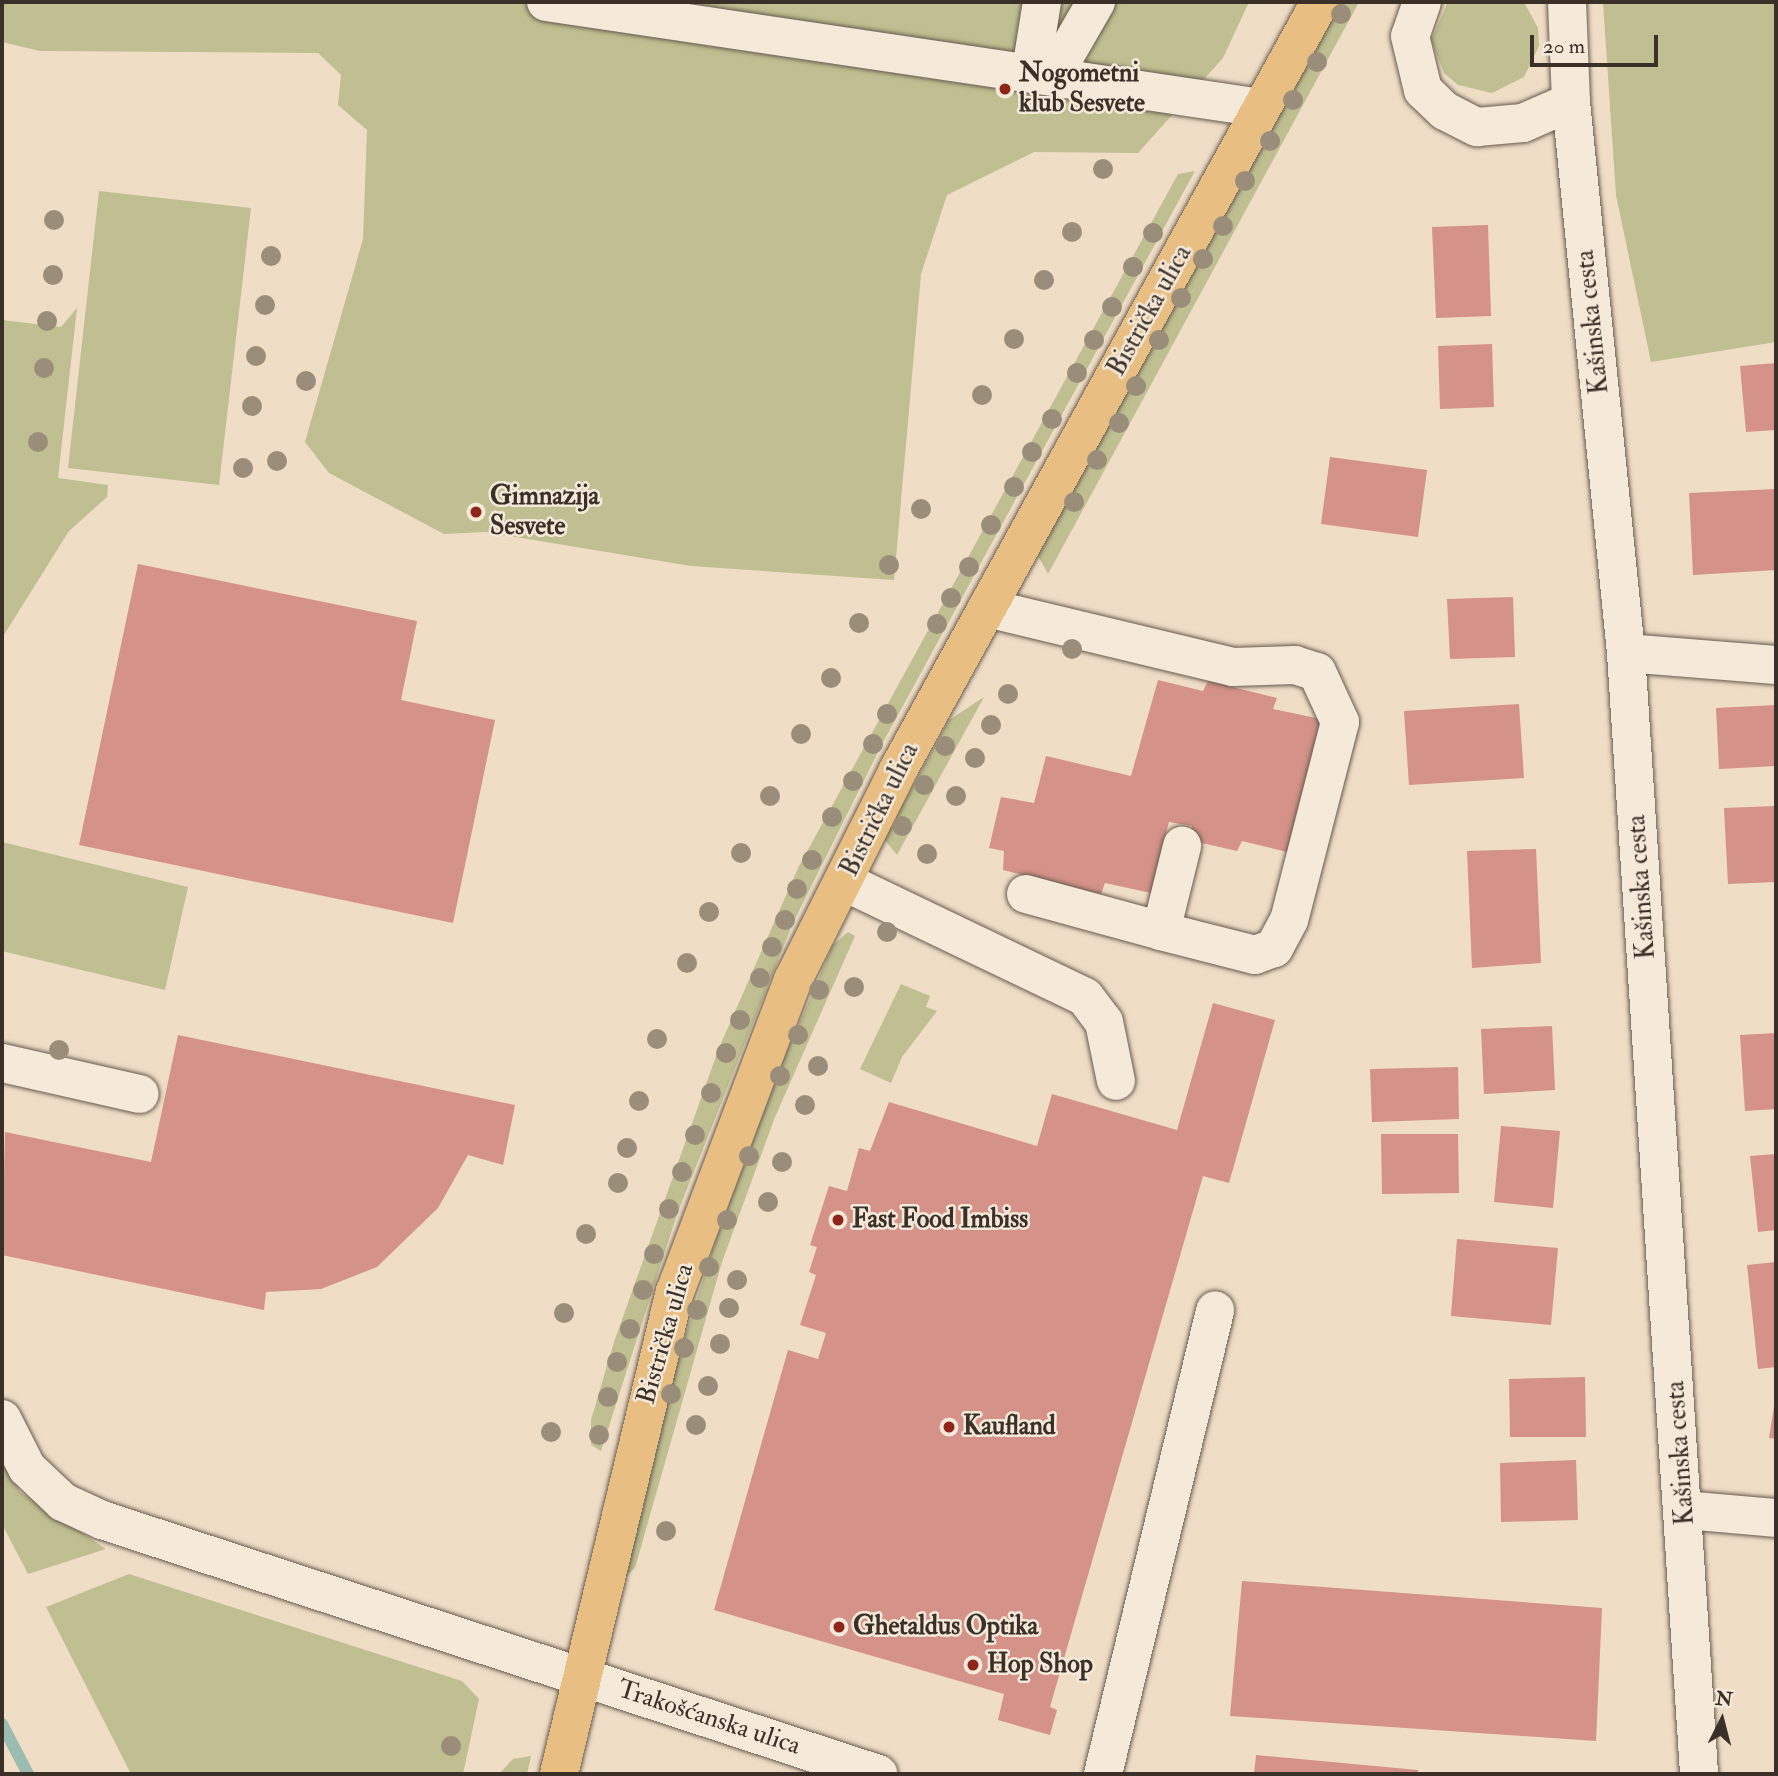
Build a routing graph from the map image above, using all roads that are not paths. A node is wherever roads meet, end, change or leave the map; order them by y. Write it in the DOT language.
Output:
graph roads {
  1 [pos="546,2"];
  2 [pos="1042,2"];
  3 [pos="1096,2"];
  4 [pos="1320,2"];
  5 [pos="1422,2"];
  6 [pos="1567,2"];
  7 [pos="605,6"];
  8 [pos="1043,71"];
  9 [pos="1570,102"];
  10 [pos="1261,108"];
  11 [pos="987,608"];
  12 [pos="1626,653"];
  13 [pos="1776,664"];
  14 [pos="1182,846"];
  15 [pos="845,882"];
  16 [pos="1026,894"];
  17 [pos="1161,930"];
  18 [pos="2,1063"];
  19 [pos="1116,1081"];
  20 [pos="141,1094"];
  21 [pos="1215,1310"];
  22 [pos="2,1419"];
  23 [pos="1685,1510"];
  24 [pos="1776,1518"];
  25 [pos="579,1676"];
  26 [pos="559,1774"];
  27 [pos="878,1774"];
  28 [pos="1103,1774"];
  29 [pos="1699,1774"];
  1 -- 7 [label="street"];
  2 -- 8 [label="street"];
  3 -- 8 [label="street"];
  4 -- 10 [label="main road, Bistrička ulica"];
  5 -- 9 [label="street"];
  6 -- 9 [label="street, Kašinska cesta"];
  7 -- 8 [label="street"];
  8 -- 10 [label="street"];
  9 -- 12 [label="street, Kašinska cesta"];
  10 -- 11 [label="main road, Bistrička ulica"];
  11 -- 15 [label="main road, Bistrička ulica"];
  11 -- 17 [label="street"];
  12 -- 13 [label="street"];
  12 -- 23 [label="street, Kašinska cesta"];
  14 -- 17 [label="street"];
  15 -- 19 [label="street"];
  15 -- 25 [label="main road, Bistrička ulica"];
  16 -- 17 [label="street"];
  18 -- 20 [label="street"];
  21 -- 28 [label="street"];
  22 -- 25 [label="street"];
  23 -- 24 [label="street"];
  23 -- 29 [label="street, Kašinska cesta"];
  25 -- 26 [label="main road, Bistrička ulica"];
  25 -- 27 [label="street, Trakošćanska ulica"];
}
